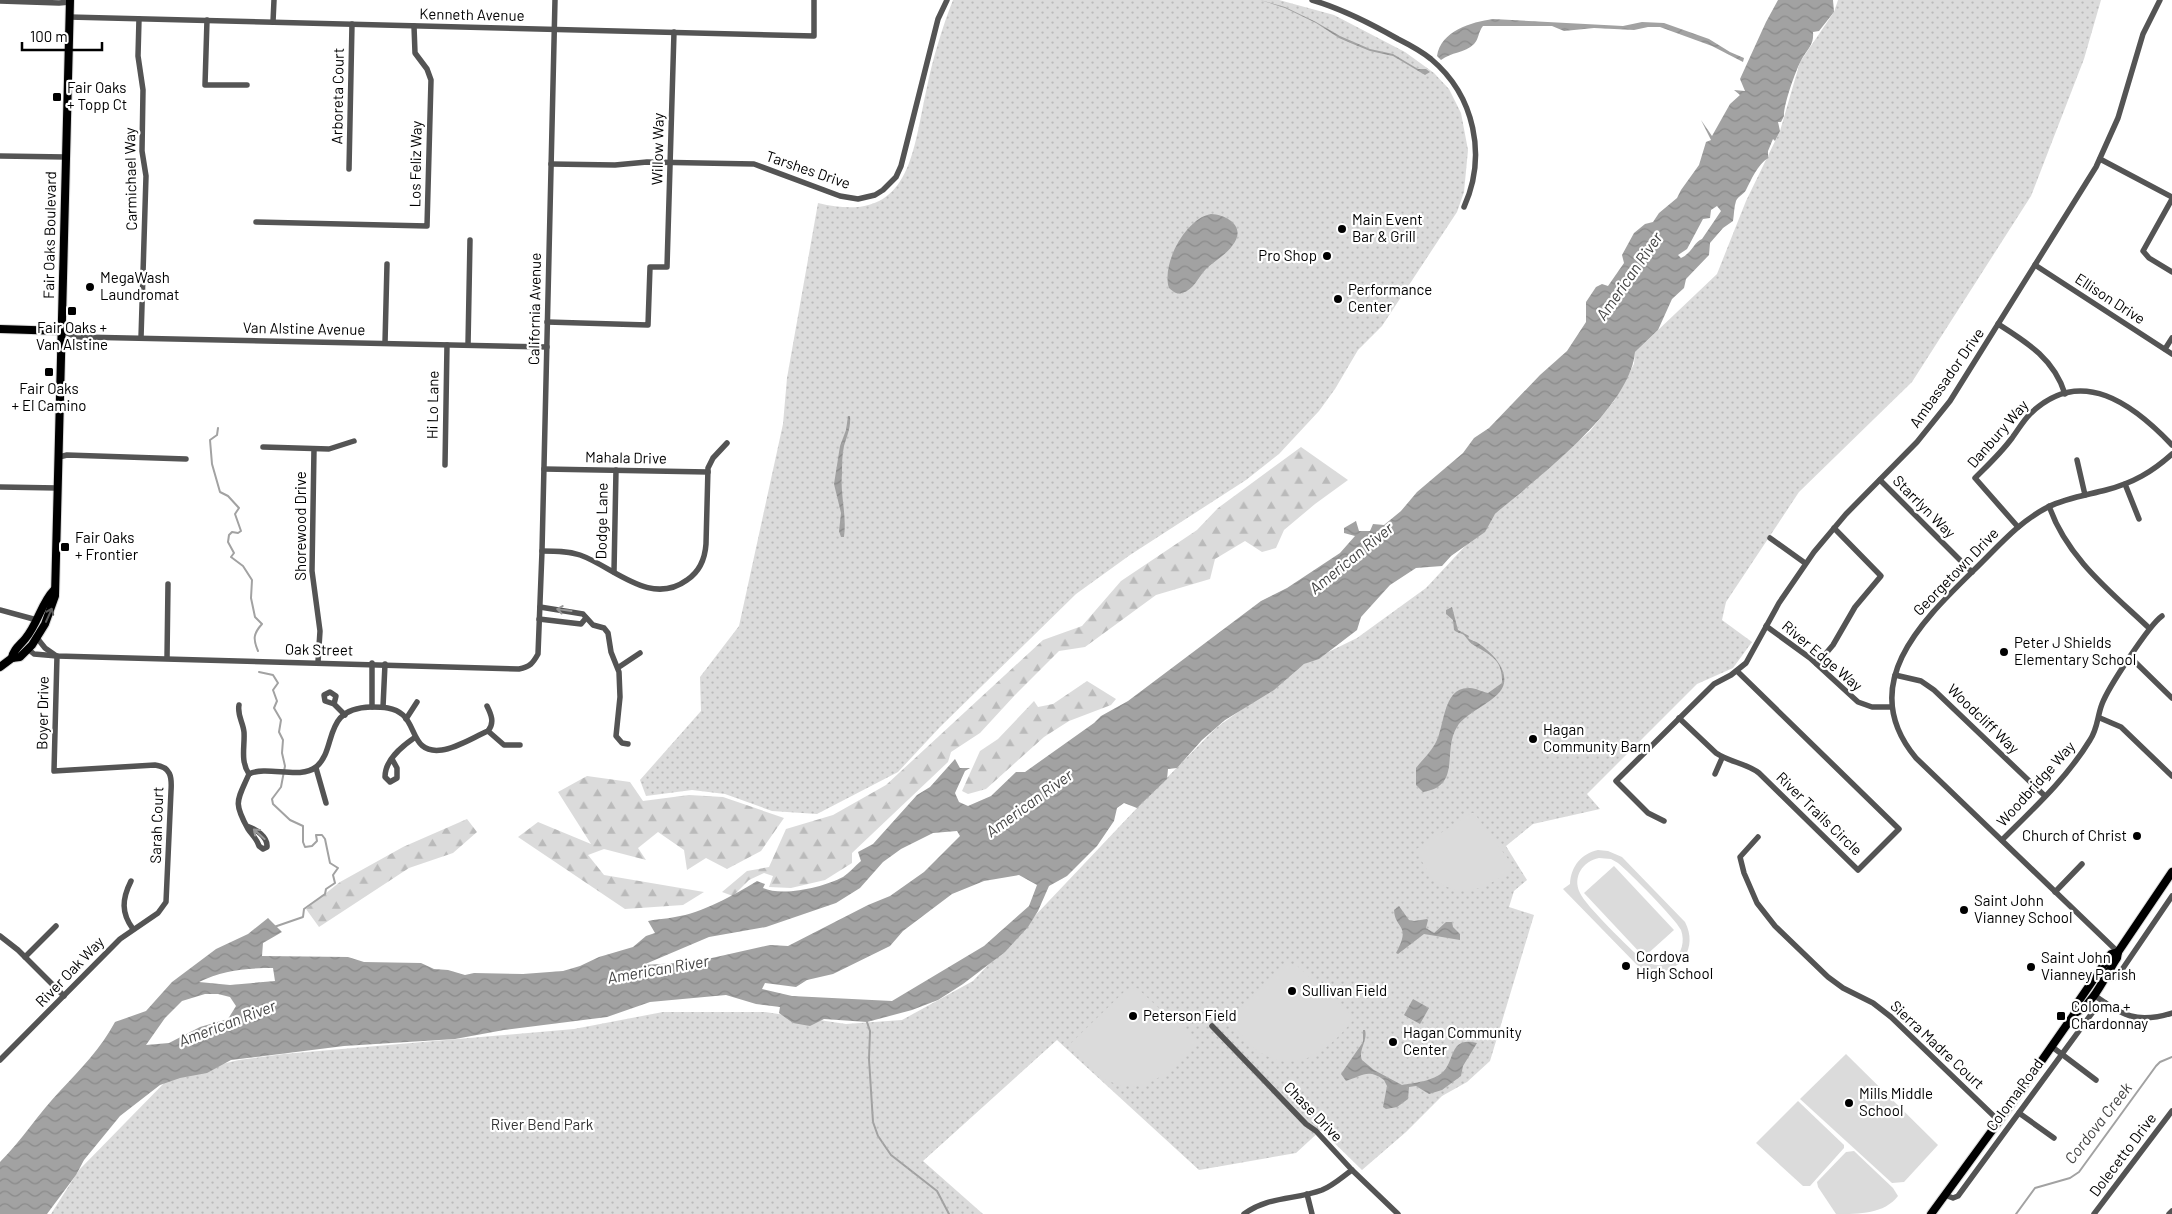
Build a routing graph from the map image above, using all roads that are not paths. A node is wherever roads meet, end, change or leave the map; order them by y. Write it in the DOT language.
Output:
graph roads {
  1 [pos="274,0"];
  2 [pos="555,0"];
  3 [pos="814,0"];
  4 [pos="947,0"];
  5 [pos="1312,0"];
  6 [pos="2160,0"];
  7 [pos="0,1"];
  8 [pos="70,1"];
  9 [pos="69,17"];
  10 [pos="139,19"];
  11 [pos="208,20"];
  12 [pos="273,22"];
  13 [pos="352,24"];
  14 [pos="414,26"];
  15 [pos="554,29"];
  16 [pos="674,32"];
  17 [pos="247,85"];
  18 [pos="0,156"];
  19 [pos="66,157"];
  20 [pos="2100,159"];
  21 [pos="670,162"];
  22 [pos="551,164"];
  23 [pos="349,169"];
  24 [pos="2172,198"];
  25 [pos="1464,207"];
  26 [pos="256,222"];
  27 [pos="470,240"];
  28 [pos="387,264"];
  29 [pos="2035,265"];
  30 [pos="2172,272"];
  31 [pos="547,322"];
  32 [pos="1998,324"];
  33 [pos="0,329"];
  34 [pos="62,331"];
  35 [pos="141,338"];
  36 [pos="2172,338"];
  37 [pos="385,343"];
  38 [pos="446,344"];
  39 [pos="468,345"];
  40 [pos="547,347"];
  41 [pos="2165,349"];
  42 [pos="2172,354"];
  43 [pos="2065,394"];
  44 [pos="354,441"];
  45 [pos="727,443"];
  46 [pos="2172,445"];
  47 [pos="263,447"];
  48 [pos="314,449"];
  49 [pos="2172,454"];
  50 [pos="59,457"];
  51 [pos="186,459"];
  52 [pos="2078,460"];
  53 [pos="445,465"];
  54 [pos="544,469"];
  55 [pos="616,470"];
  56 [pos="708,472"];
  57 [pos="1880,480"];
  58 [pos="2125,484"];
  59 [pos="0,487"];
  60 [pos="58,488"];
  61 [pos="2085,495"];
  62 [pos="2049,506"];
  63 [pos="2139,519"];
  64 [pos="2018,527"];
  65 [pos="1834,528"];
  66 [pos="1770,538"];
  67 [pos="542,551"];
  68 [pos="1806,563"];
  69 [pos="614,572"];
  70 [pos="1972,572"];
  71 [pos="168,584"];
  72 [pos="54,590"];
  73 [pos="540,606"];
  74 [pos="0,610"];
  75 [pos="2162,616"];
  76 [pos="586,618"];
  77 [pos="539,619"];
  78 [pos="36,623"];
  79 [pos="1766,626"];
  80 [pos="2149,628"];
  81 [pos="37,638"];
  82 [pos="28,649"];
  83 [pos="640,653"];
  84 [pos="57,656"];
  85 [pos="12,658"];
  86 [pos="167,658"];
  87 [pos="2131,658"];
  88 [pos="318,662"];
  89 [pos="372,663"];
  90 [pos="385,664"];
  91 [pos="1817,664"];
  92 [pos="0,667"];
  93 [pos="619,667"];
  94 [pos="1737,671"];
  95 [pos="1895,675"];
  96 [pos="372,682"];
  97 [pos="384,682"];
  98 [pos="2172,698"];
  99 [pos="417,702"];
  100 [pos="334,704"];
  101 [pos="239,705"];
  102 [pos="487,706"];
  103 [pos="372,707"];
  104 [pos="383,707"];
  105 [pos="1892,707"];
  106 [pos="345,715"];
  107 [pos="1679,718"];
  108 [pos="2100,718"];
  109 [pos="406,719"];
  110 [pos="488,730"];
  111 [pos="414,738"];
  112 [pos="628,744"];
  113 [pos="520,745"];
  114 [pos="1722,758"];
  115 [pos="392,759"];
  116 [pos="316,768"];
  117 [pos="54,771"];
  118 [pos="249,774"];
  119 [pos="1716,774"];
  120 [pos="2172,776"];
  121 [pos="2045,796"];
  122 [pos="326,803"];
  123 [pos="1664,821"];
  124 [pos="247,826"];
  125 [pos="1758,837"];
  126 [pos="2002,840"];
  127 [pos="2082,864"];
  128 [pos="2172,872"];
  129 [pos="131,881"];
  130 [pos="2055,892"];
  131 [pos="2172,896"];
  132 [pos="164,907"];
  133 [pos="56,926"];
  134 [pos="133,929"];
  135 [pos="0,936"];
  136 [pos="2118,952"];
  137 [pos="25,957"];
  138 [pos="2105,975"];
  139 [pos="2094,995"];
  140 [pos="64,996"];
  141 [pos="2077,1003"];
  142 [pos="2105,1003"];
  143 [pos="2075,1013"];
  144 [pos="2172,1013"];
  145 [pos="1212,1026"];
  146 [pos="2051,1046"];
  147 [pos="2062,1054"];
  148 [pos="0,1060"];
  149 [pos="2096,1080"];
  150 [pos="2172,1111"];
  151 [pos="2019,1113"];
  152 [pos="1999,1121"];
  153 [pos="2054,1138"];
  154 [pos="1352,1170"];
  155 [pos="1307,1194"];
  156 [pos="1945,1195"];
  157 [pos="2172,1210"];
  158 [pos="1244,1214"];
  159 [pos="1312,1214"];
  160 [pos="1398,1214"];
  161 [pos="1931,1214"];
  162 [pos="2094,1214"];
  163 [pos="2169,1214"];
  1 -- 12 [label="street"];
  2 -- 15 [label="street, California Avenue"];
  3 -- 16 [label="street, Kenneth Avenue"];
  4 -- 21 [label="street, Tarshes Drive"];
  5 -- 25 [label="street"];
  6 -- 20 [label="street, Ambassador Drive"];
  7 -- 8 [label="street"];
  8 -- 9 [label="main road, Fair Oaks Boulevard"];
  9 -- 10 [label="street, Kenneth Avenue"];
  9 -- 19 [label="main road, Fair Oaks Boulevard"];
  10 -- 11 [label="street, Kenneth Avenue"];
  10 -- 35 [label="street, Carmichael Way"];
  11 -- 12 [label="street, Kenneth Avenue"];
  11 -- 17 [label="street"];
  12 -- 13 [label="street, Kenneth Avenue"];
  13 -- 14 [label="street, Kenneth Avenue"];
  13 -- 23 [label="street, Arboreta Court"];
  14 -- 15 [label="street, Kenneth Avenue"];
  14 -- 26 [label="street, Los Feliz Way"];
  15 -- 16 [label="street, Kenneth Avenue"];
  15 -- 22 [label="street, California Avenue"];
  16 -- 21 [label="street, Willow Way"];
  18 -- 19 [label="street"];
  19 -- 34 [label="main road, Fair Oaks Boulevard"];
  20 -- 24 [label="street"];
  20 -- 29 [label="street, Ambassador Drive"];
  21 -- 22 [label="street, Tarshes Drive"];
  21 -- 31 [label="street, Willow Way"];
  22 -- 31 [label="street, California Avenue"];
  24 -- 30 [label="street"];
  27 -- 39 [label="street"];
  28 -- 37 [label="street"];
  29 -- 32 [label="street, Ambassador Drive"];
  29 -- 41 [label="street, Ellison Drive"];
  31 -- 40 [label="street, California Avenue"];
  32 -- 43 [label="street"];
  32 -- 57 [label="street, Ambassador Drive"];
  33 -- 34 [label="main road"];
  34 -- 35 [label="street, Van Alstine Avenue"];
  34 -- 50 [label="main road, Fair Oaks Boulevard"];
  35 -- 37 [label="street, Van Alstine Avenue"];
  36 -- 41 [label="street"];
  37 -- 38 [label="street, Van Alstine Avenue"];
  38 -- 39 [label="street, Van Alstine Avenue"];
  38 -- 53 [label="street, Hi Lo Lane"];
  39 -- 40 [label="street, Van Alstine Avenue"];
  40 -- 54 [label="street, California Avenue"];
  41 -- 42 [label="street, Ellison Drive"];
  43 -- 46 [label="street, Danbury Way"];
  43 -- 64 [label="street, Danbury Way"];
  44 -- 48 [label="street"];
  45 -- 56 [label="street"];
  47 -- 48 [label="street"];
  48 -- 88 [label="street, Shorewood Drive"];
  49 -- 58 [label="street, Georgetown Drive"];
  50 -- 51 [label="street"];
  50 -- 60 [label="main road, Fair Oaks Boulevard"];
  52 -- 61 [label="street"];
  54 -- 55 [label="street, Mahala Drive"];
  54 -- 67 [label="street, California Avenue"];
  55 -- 56 [label="street, Mahala Drive"];
  55 -- 69 [label="street, Dodge Lane"];
  56 -- 69 [label="street"];
  57 -- 65 [label="street, Ambassador Drive"];
  57 -- 70 [label="street, Starrlyn Way"];
  58 -- 61 [label="street, Georgetown Drive"];
  58 -- 63 [label="street"];
  59 -- 60 [label="street"];
  60 -- 72 [label="main road, Fair Oaks Boulevard"];
  61 -- 62 [label="street, Georgetown Drive"];
  62 -- 64 [label="street, Georgetown Drive"];
  62 -- 80 [label="street"];
  64 -- 70 [label="street, Georgetown Drive"];
  65 -- 68 [label="street, Ambassador Drive"];
  65 -- 91 [label="street"];
  66 -- 68 [label="street"];
  67 -- 69 [label="street"];
  67 -- 73 [label="street, California Avenue"];
  68 -- 79 [label="street, Ambassador Drive"];
  70 -- 95 [label="street, Georgetown Drive"];
  71 -- 86 [label="street"];
  72 -- 78 [label="main road, Fair Oaks Boulevard"];
  81 -- 72 [label="main road, Fair Oaks Boulevard, one-way"];
  76 -- 73 [label="street, one-way"];
  73 -- 77 [label="street, California Avenue"];
  74 -- 78 [label="street"];
  75 -- 80 [label="street, Woodbridge Way"];
  76 -- 77 [label="street"];
  76 -- 93 [label="street"];
  77 -- 90 [label="street, Oak Street"];
  78 -- 82 [label="main road"];
  78 -- 85 [label="main road, Fair Oaks Boulevard"];
  79 -- 91 [label="street, River Edge Way"];
  79 -- 94 [label="street, Ambassador Drive"];
  80 -- 87 [label="street, Woodbridge Way"];
  81 -- 82 [label="main road, Fair Oaks Boulevard"];
  81 -- 84 [label="street, Boyer Drive"];
  82 -- 84 [label="street, Boyer Drive"];
  82 -- 85 [label="main road, Fair Oaks Boulevard"];
  83 -- 93 [label="street"];
  84 -- 86 [label="street, Oak Street"];
  84 -- 117 [label="street, Boyer Drive"];
  85 -- 92 [label="main road, Fair Oaks Boulevard"];
  86 -- 88 [label="street, Oak Street"];
  87 -- 98 [label="street"];
  87 -- 108 [label="street, Woodbridge Way"];
  88 -- 89 [label="street, Oak Street"];
  89 -- 90 [label="street, Oak Street"];
  89 -- 96 [label="street"];
  90 -- 97 [label="street"];
  91 -- 105 [label="street, River Edge Way"];
  93 -- 112 [label="street"];
  94 -- 107 [label="street, Ambassador Drive"];
  94 -- 114 [label="street, River Trails Circle"];
  95 -- 105 [label="street, Georgetown Drive"];
  95 -- 121 [label="street, Woodcliff Way"];
  96 -- 97 [label="street"];
  96 -- 103 [label="street"];
  97 -- 104 [label="street"];
  99 -- 109 [label="street"];
  100 -- 106 [label="street"];
  101 -- 118 [label="street"];
  102 -- 110 [label="street"];
  103 -- 104 [label="street"];
  103 -- 106 [label="street"];
  104 -- 109 [label="street"];
  105 -- 126 [label="street, Georgetown Drive"];
  106 -- 116 [label="street"];
  107 -- 114 [label="street, River Trails Circle"];
  107 -- 123 [label="street, Ambassador Drive"];
  108 -- 120 [label="street"];
  108 -- 121 [label="street, Woodbridge Way"];
  109 -- 111 [label="street"];
  110 -- 111 [label="street"];
  110 -- 113 [label="street"];
  111 -- 115 [label="street"];
  114 -- 119 [label="street"];
  116 -- 118 [label="street"];
  116 -- 122 [label="street"];
  117 -- 132 [label="street, Sarah Court"];
  118 -- 124 [label="street"];
  121 -- 126 [label="street, Woodbridge Way"];
  125 -- 152 [label="street, Sierra Madre Court"];
  126 -- 130 [label="street, Georgetown Drive"];
  127 -- 130 [label="street"];
  128 -- 136 [label="main road, Coloma Road"];
  129 -- 134 [label="street"];
  130 -- 136 [label="street, Georgetown Drive"];
  131 -- 138 [label="street"];
  132 -- 134 [label="street, River Oak Way"];
  133 -- 137 [label="street"];
  134 -- 140 [label="street, River Oak Way"];
  135 -- 137 [label="street"];
  136 -- 138 [label="main road, Coloma Road"];
  136 -- 141 [label="main road, Coloma Road"];
  137 -- 140 [label="street"];
  138 -- 139 [label="main road, Coloma Road"];
  139 -- 141 [label="main road"];
  139 -- 142 [label="street"];
  139 -- 143 [label="main road, Coloma Road"];
  140 -- 148 [label="street, River Oak Way"];
  141 -- 143 [label="main road, Coloma Road"];
  142 -- 144 [label="street"];
  142 -- 147 [label="street, Coloma Road"];
  143 -- 146 [label="main road, Coloma Road"];
  145 -- 154 [label="street, Chase Drive"];
  146 -- 147 [label="street"];
  146 -- 152 [label="main road, Coloma Road"];
  147 -- 149 [label="street"];
  147 -- 151 [label="street, Coloma Road"];
  150 -- 162 [label="street, Dolecetto Drive"];
  151 -- 153 [label="street"];
  151 -- 156 [label="street, Coloma Road"];
  152 -- 156 [label="main road, Coloma Road"];
  154 -- 155 [label="street"];
  154 -- 160 [label="street, Chase Drive"];
  155 -- 158 [label="street"];
  155 -- 159 [label="street"];
  156 -- 161 [label="main road, Coloma Road"];
  157 -- 163 [label="street"];
}
